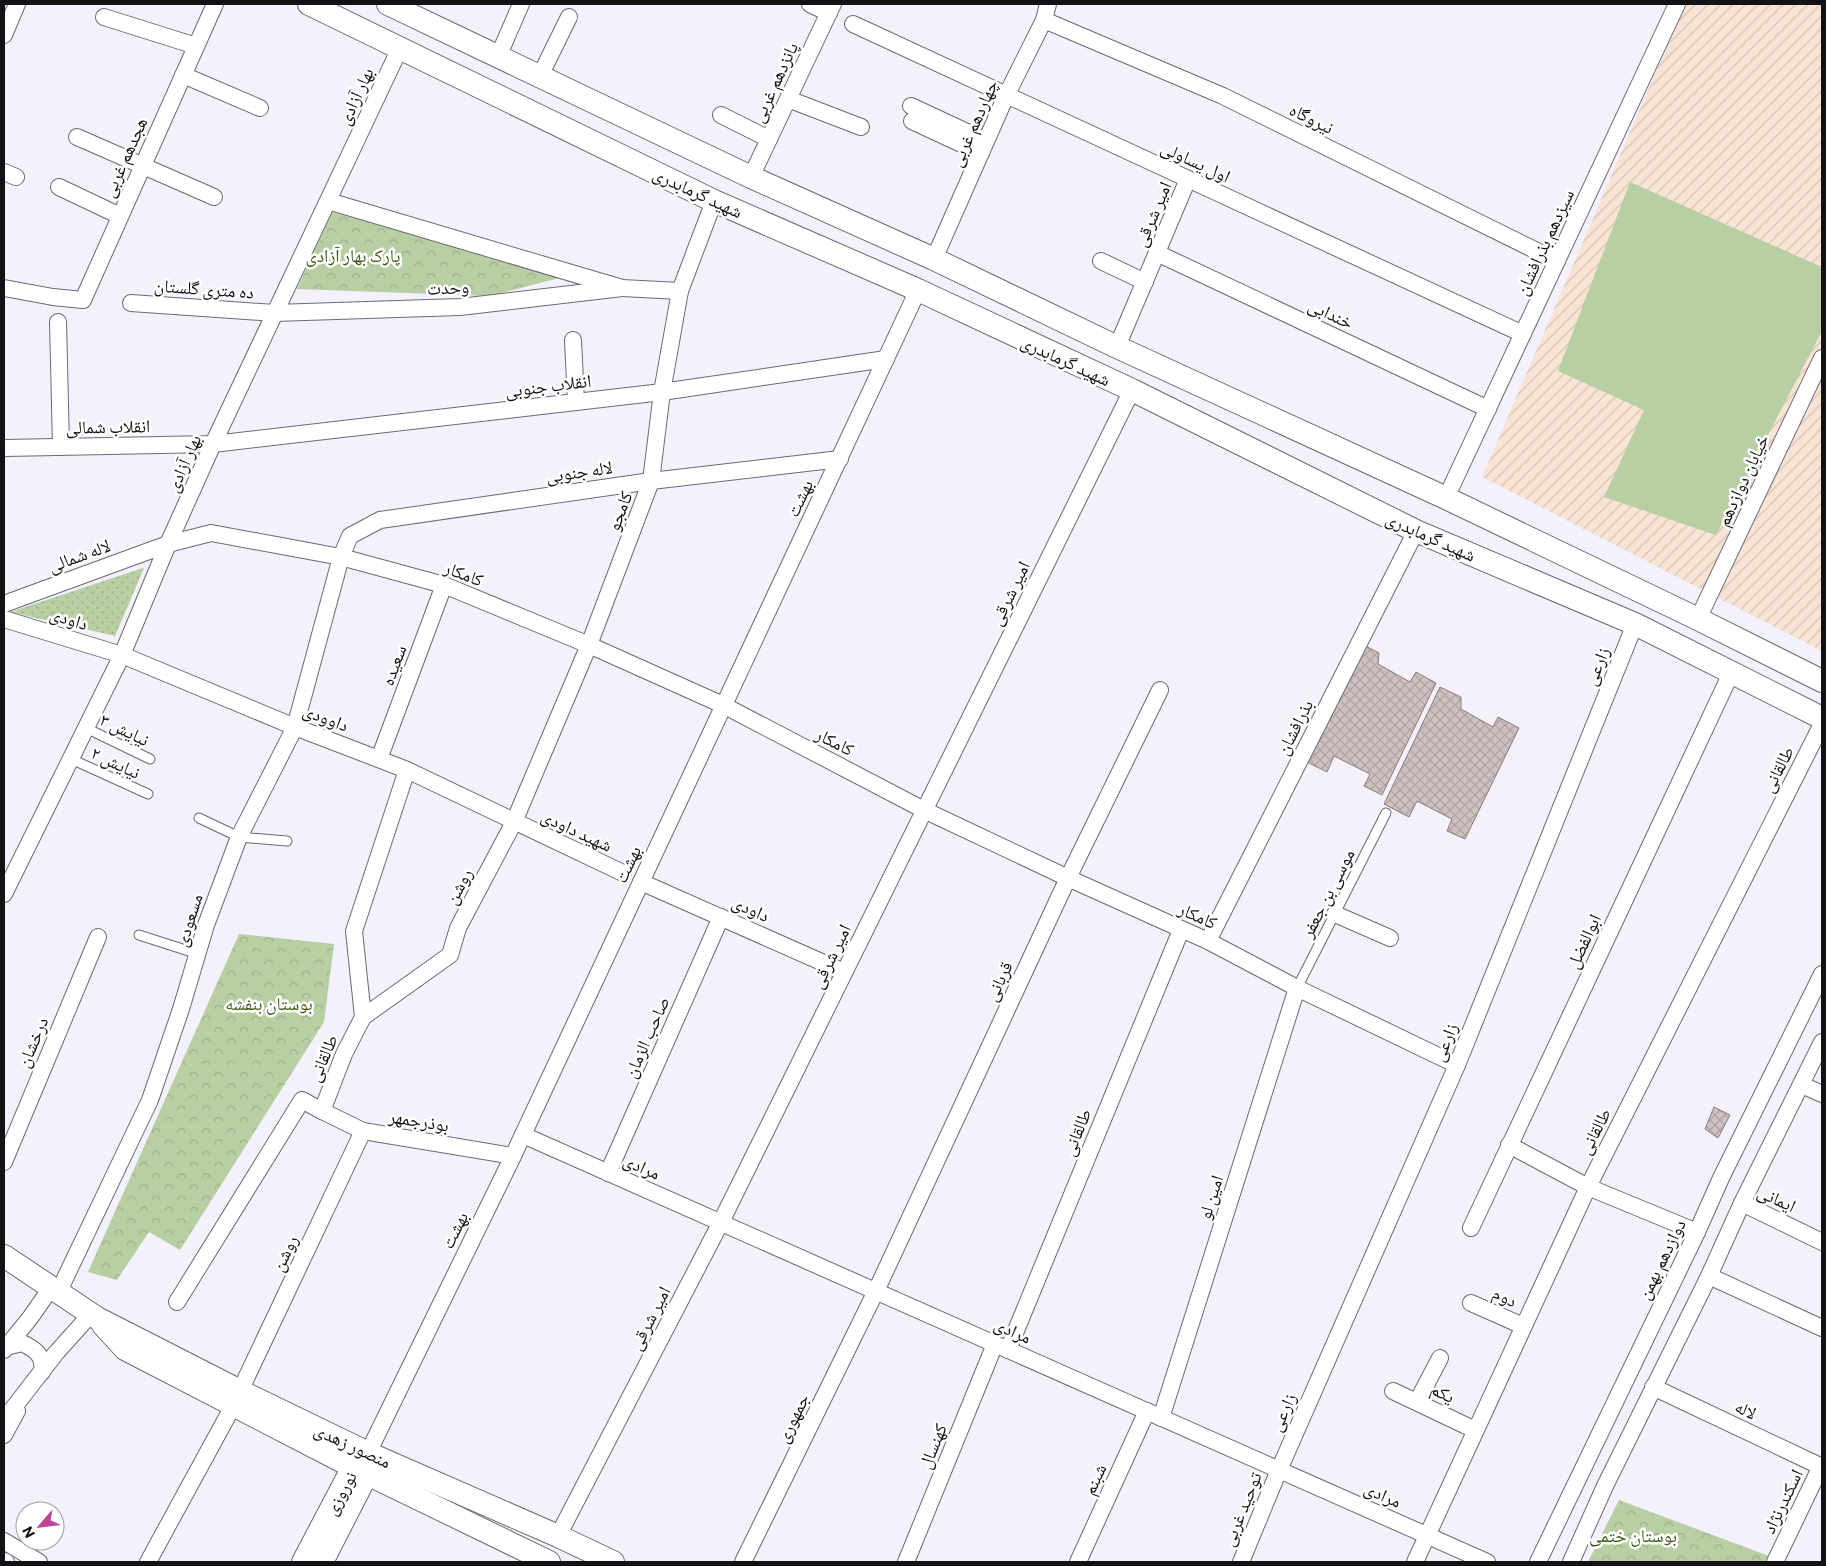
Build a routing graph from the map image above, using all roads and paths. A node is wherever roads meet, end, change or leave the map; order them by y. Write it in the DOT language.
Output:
graph roads {
  1 [pos="17,4"];
  2 [pos="215,4"];
  3 [pos="309,4"];
  4 [pos="388,4"];
  5 [pos="521,4"];
  6 [pos="810,4"];
  7 [pos="1677,4"];
  8 [pos="831,8"];
  9 [pos="418,10"];
  10 [pos="1046,12"];
  11 [pos="104,17"];
  12 [pos="568,17"];
  13 [pos="853,24"];
  14 [pos="4,35"];
  15 [pos="196,46"];
  16 [pos="400,48"];
  17 [pos="498,57"];
  18 [pos="183,75"];
  19 [pos="540,76"];
  20 [pos="1006,96"];
  21 [pos="788,99"];
  22 [pos="260,108"];
  23 [pos="912,114"];
  24 [pos="721,115"];
  25 [pos="861,126"];
  26 [pos="77,137"];
  27 [pos="769,140"];
  28 [pos="984,147"];
  29 [pos="143,166"];
  30 [pos="751,178"];
  31 [pos="1188,179"];
  32 [pos="58,187"];
  33 [pos="214,197"];
  34 [pos="714,200"];
  35 [pos="328,201"];
  36 [pos="120,216"];
  37 [pos="1157,253"];
  38 [pos="934,259"];
  39 [pos="1557,261"];
  40 [pos="1101,262"];
  41 [pos="1145,282"];
  42 [pos="4,288"];
  43 [pos="622,288"];
  44 [pos="918,290"];
  45 [pos="680,291"];
  46 [pos="131,303"];
  47 [pos="274,313"];
  48 [pos="58,322"];
  49 [pos="1523,334"];
  50 [pos="573,340"];
  51 [pos="1118,347"];
  52 [pos="1822,358"];
  53 [pos="886,359"];
  54 [pos="1132,390"];
  55 [pos="662,392"];
  56 [pos="576,402"];
  57 [pos="1488,409"];
  58 [pos="212,444"];
  59 [pos="61,447"];
  60 [pos="4,448"];
  61 [pos="840,459"];
  62 [pos="651,481"];
  63 [pos="1446,498"];
  64 [pos="1416,531"];
  65 [pos="168,544"];
  66 [pos="341,557"];
  67 [pos="444,586"];
  68 [pos="4,604"];
  69 [pos="1698,618"];
  70 [pos="4,619"];
  71 [pos="1635,624"];
  72 [pos="589,645"];
  73 [pos="122,655"];
  74 [pos="1732,671"];
  75 [pos="1822,681"];
  76 [pos="1160,690"];
  77 [pos="723,705"];
  78 [pos="1822,718"];
  79 [pos="1822,724"];
  80 [pos="296,727"];
  81 [pos="86,728"];
  82 [pos="70,759"];
  83 [pos="150,759"];
  84 [pos="379,759"];
  85 [pos="407,770"];
  86 [pos="148,794"];
  87 [pos="924,810"];
  88 [pos="1386,813"];
  89 [pos="199,818"];
  90 [pos="514,822"];
  91 [pos="239,837"];
  92 [pos="286,841"];
  93 [pos="623,873"];
  94 [pos="1068,878"];
  95 [pos="641,882"];
  96 [pos="6,886"];
  97 [pos="1335,914"];
  98 [pos="721,917"];
  99 [pos="1181,930"];
  100 [pos="139,935"];
  101 [pos="98,937"];
  102 [pos="1390,938"];
  103 [pos="1208,941"];
  104 [pos="198,954"];
  105 [pos="844,972"];
  106 [pos="1822,974"];
  107 [pos="1297,988"];
  108 [pos="363,1017"];
  109 [pos="1822,1042"];
  110 [pos="1457,1065"];
  111 [pos="1802,1084"];
  112 [pos="1822,1094"];
  113 [pos="322,1111"];
  114 [pos="363,1132"];
  115 [pos="522,1134"];
  116 [pos="1510,1145"];
  117 [pos="513,1156"];
  118 [pos="4,1162"];
  119 [pos="608,1173"];
  120 [pos="1588,1187"];
  121 [pos="1742,1203"];
  122 [pos="721,1222"];
  123 [pos="1471,1228"];
  124 [pos="1697,1232"];
  125 [pos="1822,1242"];
  126 [pos="4,1256"];
  127 [pos="1709,1276"];
  128 [pos="55,1290"];
  129 [pos="876,1291"];
  130 [pos="177,1302"];
  131 [pos="1471,1303"];
  132 [pos="94,1316"];
  133 [pos="1523,1326"];
  134 [pos="1822,1328"];
  135 [pos="1002,1347"];
  136 [pos="5,1349"];
  137 [pos="1440,1358"];
  138 [pos="38,1378"];
  139 [pos="1653,1388"];
  140 [pos="1394,1391"];
  141 [pos="236,1398"];
  142 [pos="1417,1402"];
  143 [pos="1154,1415"];
  144 [pos="4,1420"];
  145 [pos="1475,1430"];
  146 [pos="4,1435"];
  147 [pos="363,1465"];
  148 [pos="1821,1467"];
  149 [pos="1279,1470"];
  150 [pos="1426,1535"];
  151 [pos="558,1536"];
  152 [pos="4,1541"];
  153 [pos="1777,1557"];
  154 [pos="39,1562"];
  155 [pos="148,1562"];
  156 [pos="303,1562"];
  157 [pos="322,1562"];
  158 [pos="546,1562"];
  159 [pos="613,1562"];
  160 [pos="743,1562"];
  161 [pos="906,1562"];
  162 [pos="1078,1562"];
  163 [pos="1241,1562"];
  164 [pos="1415,1562"];
  165 [pos="1487,1562"];
  166 [pos="1538,1562"];
  167 [pos="1571,1562"];
  1 -- 14 [label="street"];
  2 -- 15 [label="street, هجدهم غربی"];
  3 -- 16 [label="main road, شهید گرمابدری"];
  4 -- 9 [label="main road, شهید گرمابدری"];
  5 -- 17 [label="street"];
  6 -- 8 [label="street"];
  7 -- 39 [label="street, سیزدهم بذرافشان"];
  8 -- 21 [label="street, پانزدهم غربی"];
  9 -- 16 [label="main road"];
  9 -- 17 [label="main road, شهید گرمابدری"];
  10 -- 20 [label="street, چهاردهم غربی"];
  10 -- 39 [label="street, نیروگاه"];
  11 -- 15 [label="street"];
  12 -- 19 [label="street"];
  13 -- 20 [label="street, اول یساولی"];
  15 -- 18 [label="street, هجدهم غربی"];
  16 -- 34 [label="main road, شهید گرمابدری"];
  16 -- 35 [label="street, بهار آزادی"];
  17 -- 19 [label="main road, شهید گرمابدری"];
  18 -- 22 [label="street"];
  18 -- 29 [label="street, هجدهم غربی"];
  19 -- 30 [label="main road, شهید گرمابدری"];
  20 -- 28 [label="street, چهاردهم غربی"];
  20 -- 31 [label="street, اول یساولی"];
  21 -- 25 [label="street"];
  21 -- 27 [label="street, پانزدهم غربی"];
  23 -- 28 [label="street"];
  24 -- 27 [label="street"];
  26 -- 29 [label="street"];
  27 -- 30 [label="street, پانزدهم غربی"];
  28 -- 38 [label="street, چهاردهم غربی"];
  29 -- 33 [label="street"];
  29 -- 36 [label="street, هجدهم غربی"];
  30 -- 38 [label="main road, شهید گرمابدری"];
  31 -- 37 [label="street, امیر شرقی"];
  31 -- 49 [label="street, اول یساولی"];
  32 -- 36 [label="street"];
  34 -- 44 [label="main road, شهید گرمابدری"];
  34 -- 45 [label="street, کامجو"];
  35 -- 43 [label="street, وحدت"];
  35 -- 47 [label="street, بهار آزادی"];
  36 -- 42 [label="street, هجدهم غربی"];
  37 -- 41 [label="street, امیر شرقی"];
  37 -- 57 [label="street, خندابی"];
  38 -- 44 [label="main road"];
  38 -- 51 [label="main road, شهید گرمابدری"];
  39 -- 49 [label="street, سیزدهم بذرافشان"];
  40 -- 41 [label="street"];
  41 -- 51 [label="street, امیر شرقی"];
  43 -- 45 [label="street, وحدت"];
  43 -- 47 [label="street, وحدت"];
  44 -- 53 [label="street, بهشت"];
  44 -- 54 [label="main road, شهید گرمابدری"];
  45 -- 55 [label="street, کامجو"];
  46 -- 47 [label="street, ده متری گلستان"];
  47 -- 58 [label="street, بهار آزادی"];
  48 -- 59 [label="street"];
  49 -- 57 [label="street, سیزدهم بذرافشان"];
  50 -- 56 [label="street"];
  51 -- 63 [label="main road, شهید گرمابدری"];
  52 -- 69 [label="street, خیابان دوازدهم"];
  53 -- 55 [label="street, انقلاب جنوبی"];
  53 -- 61 [label="street, بهشت"];
  54 -- 64 [label="main road, شهید گرمابدری"];
  54 -- 87 [label="street, امیر شرقی"];
  55 -- 56 [label="street, انقلاب جنوبی"];
  55 -- 62 [label="street, کامجو"];
  56 -- 58 [label="street, انقلاب جنوبی"];
  57 -- 63 [label="street, سیزدهم بذرافشان"];
  58 -- 59 [label="street, انقلاب شمالی"];
  58 -- 65 [label="street, بهار آزادی"];
  59 -- 60 [label="street, انقلاب شمالی"];
  61 -- 62 [label="street, لاله جنوبی"];
  61 -- 77 [label="street, بهشت"];
  62 -- 66 [label="street, لاله جنوبی"];
  62 -- 72 [label="street, کامجو"];
  63 -- 69 [label="main road, شهید گرمابدری"];
  64 -- 71 [label="main road, شهید گرمابدری"];
  64 -- 103 [label="street, بذرافشان"];
  65 -- 66 [label="street, کامکار"];
  65 -- 68 [label="street, لاله شمالی"];
  65 -- 73 [label="street, بهار آزادی"];
  66 -- 67 [label="street, کامکار"];
  66 -- 80 [label="street, مسعودی"];
  67 -- 72 [label="street, کامکار"];
  67 -- 84 [label="street, سعیده"];
  69 -- 75 [label="main road, شهید گرمابدری"];
  70 -- 73 [label="street, داودی"];
  71 -- 74 [label="main road, شهید گرمابدری"];
  71 -- 110 [label="street, زارعی"];
  72 -- 77 [label="street, کامکار"];
  72 -- 90 [label="street, کامجو"];
  73 -- 80 [label="street, داوودی"];
  73 -- 81 [label="street, بهار آزادی"];
  74 -- 78 [label="main road, شهید گرمابدری"];
  74 -- 116 [label="street, ابوالفضل"];
  76 -- 94 [label="street, قربانی"];
  77 -- 87 [label="street, کامکار"];
  77 -- 95 [label="street, بهشت"];
  79 -- 120 [label="street, طالقانی"];
  80 -- 84 [label="street, داوودی"];
  80 -- 91 [label="street, مسعودی"];
  81 -- 82 [label="street, بهار آزادی"];
  81 -- 83 [label="lane, نیایش ۳"];
  82 -- 86 [label="lane, نیایش ۲"];
  82 -- 96 [label="street, بهار آزادی"];
  84 -- 85 [label="street, داوودی"];
  85 -- 90 [label="street, داوودی"];
  85 -- 108 [label="street"];
  87 -- 94 [label="street, کامکار"];
  87 -- 105 [label="street, امیر شرقی"];
  88 -- 97 [label="lane, موسی بن جعفر"];
  89 -- 91 [label="lane"];
  90 -- 93 [label="street, شهید داودی"];
  90 -- 108 [label="street, روشن"];
  91 -- 92 [label="lane"];
  91 -- 104 [label="street, مسعودی"];
  94 -- 99 [label="street, کامکار"];
  94 -- 129 [label="street, قربانی"];
  95 -- 98 [label="street, داودی"];
  95 -- 115 [label="street, بهشت"];
  97 -- 102 [label="street"];
  97 -- 107 [label="lane, موسی بن جعفر"];
  98 -- 105 [label="street, داودی"];
  98 -- 119 [label="street, صاحب الزمان"];
  99 -- 103 [label="street, کامکار"];
  99 -- 135 [label="street, طالقانی"];
  100 -- 104 [label="lane"];
  101 -- 118 [label="street, درخشان"];
  103 -- 107 [label="street, کامکار"];
  104 -- 128 [label="street, مسعودی"];
  105 -- 122 [label="street, امیر شرقی"];
  106 -- 124 [label="street, دوازدهم بهمن"];
  107 -- 110 [label="street, کامکار"];
  107 -- 143 [label="street, امین لو"];
  108 -- 113 [label="street, طالقانی"];
  109 -- 111 [label="street"];
  110 -- 149 [label="street, زارعی"];
  111 -- 112 [label="street"];
  111 -- 121 [label="street"];
  113 -- 114 [label="street, بوذرجمهر"];
  113 -- 130 [label="street, طالقانی"];
  114 -- 117 [label="street, بوذرجمهر"];
  114 -- 141 [label="street, روشن"];
  115 -- 117 [label="street, بهشت"];
  115 -- 119 [label="street, مرادی"];
  116 -- 120 [label="street"];
  116 -- 123 [label="street, ابوالفضل"];
  117 -- 147 [label="street, بهشت"];
  119 -- 122 [label="street, مرادی"];
  120 -- 124 [label="street"];
  120 -- 133 [label="street, طالقانی"];
  121 -- 125 [label="street, ایمانی"];
  121 -- 127 [label="street"];
  122 -- 129 [label="street, مرادی"];
  122 -- 151 [label="street, امیر شرقی"];
  124 -- 166 [label="street, دوازدهم بهمن"];
  126 -- 128 [label="main road, منصور زهدی"];
  127 -- 134 [label="street"];
  127 -- 139 [label="street"];
  128 -- 132 [label="main road, منصور زهدی"];
  128 -- 136 [label="street, مسعودی"];
  129 -- 135 [label="street, مرادی"];
  129 -- 160 [label="street, جمهوری"];
  131 -- 133 [label="street, دوم"];
  132 -- 138 [label="street"];
  132 -- 141 [label="main road, منصور زهدی"];
  133 -- 145 [label="street, طالقانی"];
  135 -- 143 [label="street, مرادی"];
  135 -- 161 [label="street, کهنسال"];
  136 -- 138 [label="street"];
  137 -- 142 [label="street"];
  138 -- 144 [label="street"];
  138 -- 146 [label="street"];
  139 -- 148 [label="street, لاله"];
  139 -- 167 [label="street"];
  140 -- 142 [label="street, یکم"];
  141 -- 147 [label="main road, منصور زهدی"];
  141 -- 155 [label="street, روشن"];
  142 -- 145 [label="street, یکم"];
  143 -- 149 [label="street, مرادی"];
  143 -- 162 [label="street, شبنم"];
  145 -- 150 [label="street, طالقانی"];
  147 -- 151 [label="main road, منصور زهدی"];
  147 -- 156 [label="main road, نوروزی"];
  147 -- 157 [label="main road, نوروزی"];
  147 -- 158 [label="main road, منصور زهدی"];
  148 -- 153 [label="street, اسکندرنژاد"];
  149 -- 150 [label="street, مرادی"];
  149 -- 163 [label="street, توحید غربی"];
  150 -- 164 [label="street, طالقانی"];
  150 -- 165 [label="street, مرادی"];
  151 -- 158 [label="main road"];
  151 -- 159 [label="main road, منصور زهدی"];
  152 -- 154 [label="street"];
}
